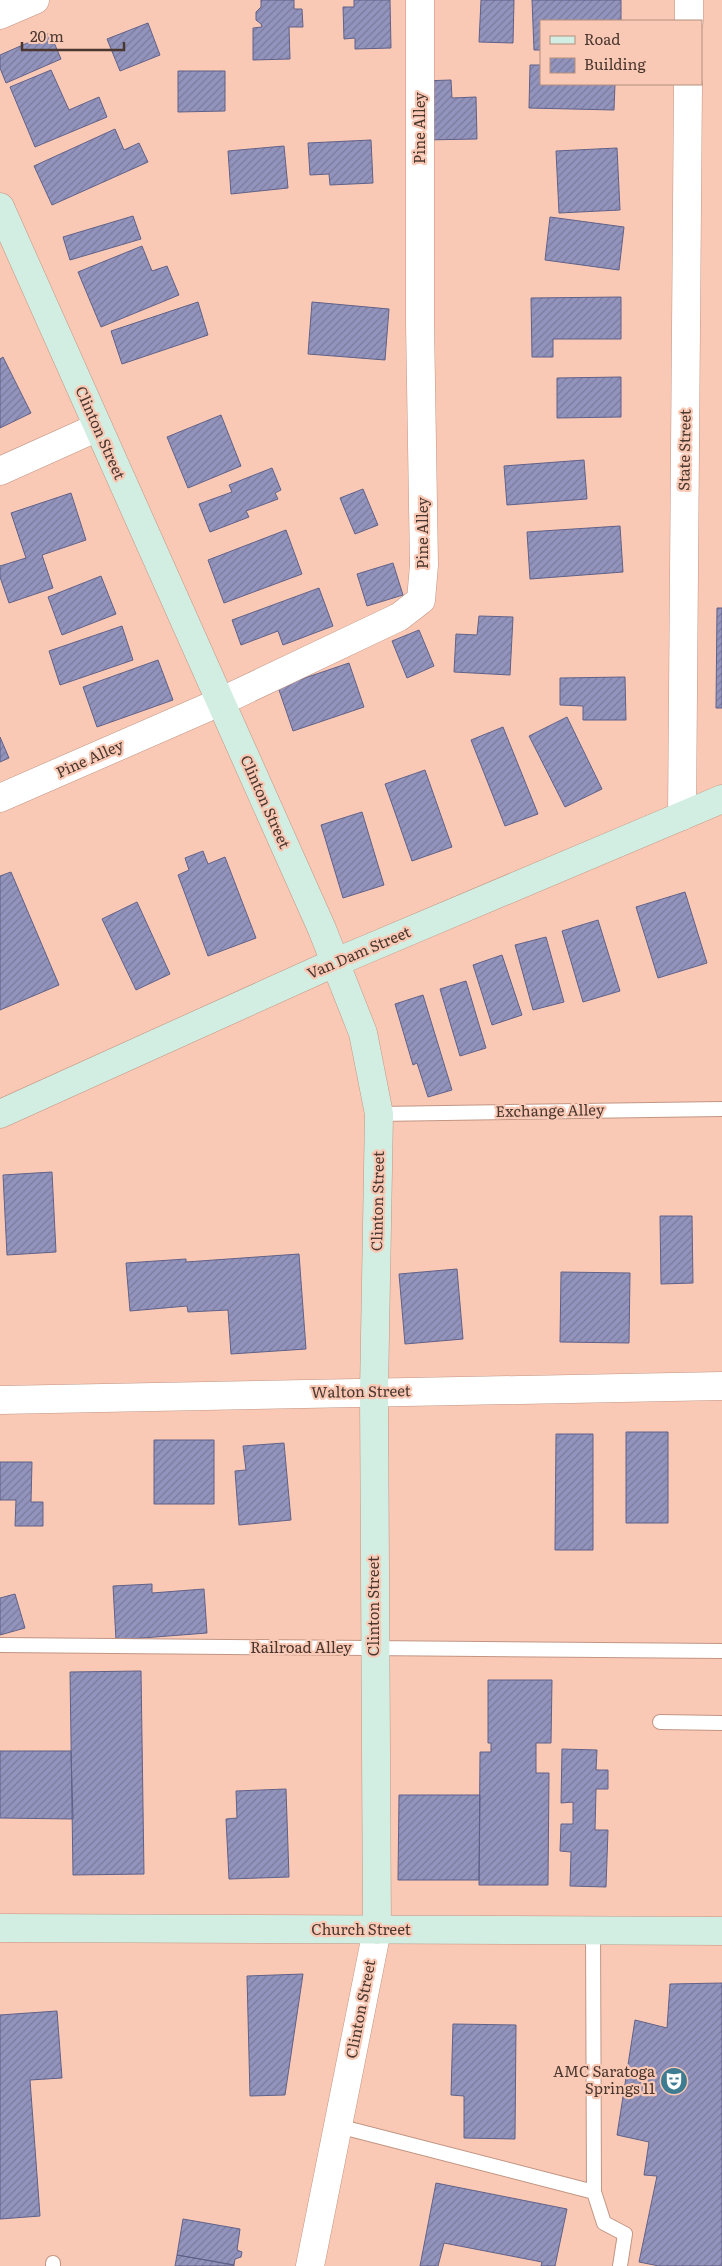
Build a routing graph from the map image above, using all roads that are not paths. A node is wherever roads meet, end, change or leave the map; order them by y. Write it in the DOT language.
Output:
graph roads {
  1 [pos="35,0"];
  2 [pos="420,0"];
  3 [pos="689,0"];
  4 [pos="0,15"];
  5 [pos="689,20"];
  6 [pos="688,85"];
  7 [pos="0,207"];
  8 [pos="98,427"];
  9 [pos="0,471"];
  10 [pos="220,702"];
  11 [pos="0,798"];
  12 [pos="722,799"];
  13 [pos="682,816"];
  14 [pos="334,963"];
  15 [pos="722,1109"];
  16 [pos="0,1114"];
  17 [pos="379,1114"];
  18 [pos="722,1386"];
  19 [pos="374,1392"];
  20 [pos="0,1400"];
  21 [pos="0,1646"];
  22 [pos="374,1648"];
  23 [pos="722,1651"];
  24 [pos="660,1722"];
  25 [pos="722,1722"];
  26 [pos="0,1928"];
  27 [pos="377,1930"];
  28 [pos="593,1930"];
  29 [pos="722,1931"];
  30 [pos="338,2126"];
  31 [pos="594,2192"];
  32 [pos="310,2266"];
  33 [pos="620,2266"];
  1 -- 4 [label="street"];
  2 -- 10 [label="street, Pine Alley"];
  3 -- 5 [label="street"];
  6 -- 13 [label="street, State Street"];
  7 -- 8 [label="street, Clinton Street"];
  8 -- 9 [label="street"];
  8 -- 10 [label="street, Clinton Street"];
  10 -- 11 [label="street, Pine Alley"];
  10 -- 14 [label="street, Clinton Street"];
  12 -- 13 [label="street, Van Dam Street"];
  13 -- 14 [label="street, Van Dam Street"];
  14 -- 16 [label="street, Van Dam Street"];
  14 -- 17 [label="street, Clinton Street"];
  15 -- 17 [label="lane, Exchange Alley"];
  17 -- 19 [label="street, Clinton Street"];
  18 -- 19 [label="street, Walton Street"];
  19 -- 20 [label="street, Walton Street"];
  19 -- 22 [label="street, Clinton Street"];
  21 -- 22 [label="lane, Railroad Alley"];
  22 -- 23 [label="lane, Railroad Alley"];
  22 -- 27 [label="street, Clinton Street"];
  24 -- 25 [label="lane"];
  26 -- 27 [label="street, Church Street"];
  27 -- 28 [label="street, Church Street"];
  27 -- 30 [label="street, Clinton Street"];
  28 -- 29 [label="street, Church Street"];
  28 -- 31 [label="lane"];
  30 -- 31 [label="lane"];
  30 -- 32 [label="street, Clinton Street"];
  31 -- 33 [label="lane"];
}
